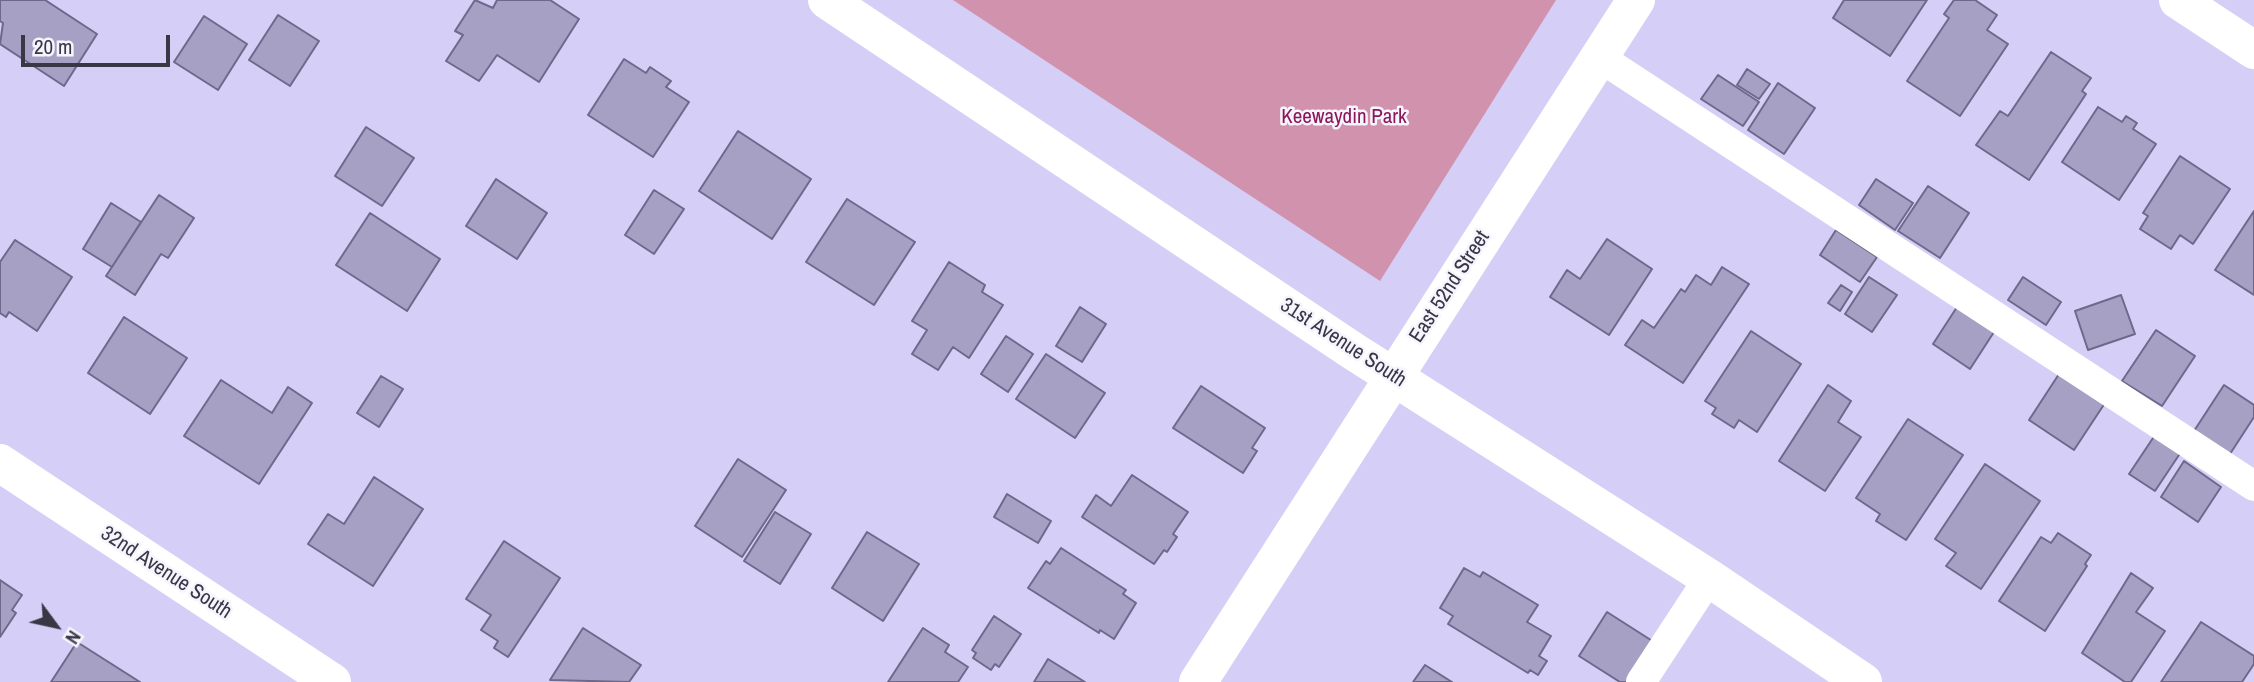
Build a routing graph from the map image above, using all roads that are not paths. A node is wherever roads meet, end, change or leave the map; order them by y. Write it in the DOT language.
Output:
graph roads {
  1 [pos="827,0"];
  2 [pos="1636,0"];
  3 [pos="2178,0"];
  4 [pos="2254,50"];
  5 [pos="1598,57"];
  6 [pos="1393,376"];
  7 [pos="0,463"];
  8 [pos="2254,486"];
  9 [pos="1709,578"];
  10 [pos="332,682"];
  11 [pos="1198,682"];
  12 [pos="1642,682"];
  13 [pos="1863,682"];
  1 -- 6 [label="street, 31st Avenue South"];
  2 -- 5 [label="street, East 52nd Street"];
  3 -- 4 [label="street"];
  5 -- 6 [label="street, East 52nd Street"];
  5 -- 8 [label="lane"];
  6 -- 9 [label="street, 31st Avenue South"];
  6 -- 11 [label="street, East 52nd Street"];
  7 -- 10 [label="street, 32nd Avenue South"];
  9 -- 12 [label="lane"];
  9 -- 13 [label="street, 31st Avenue South"];
}
